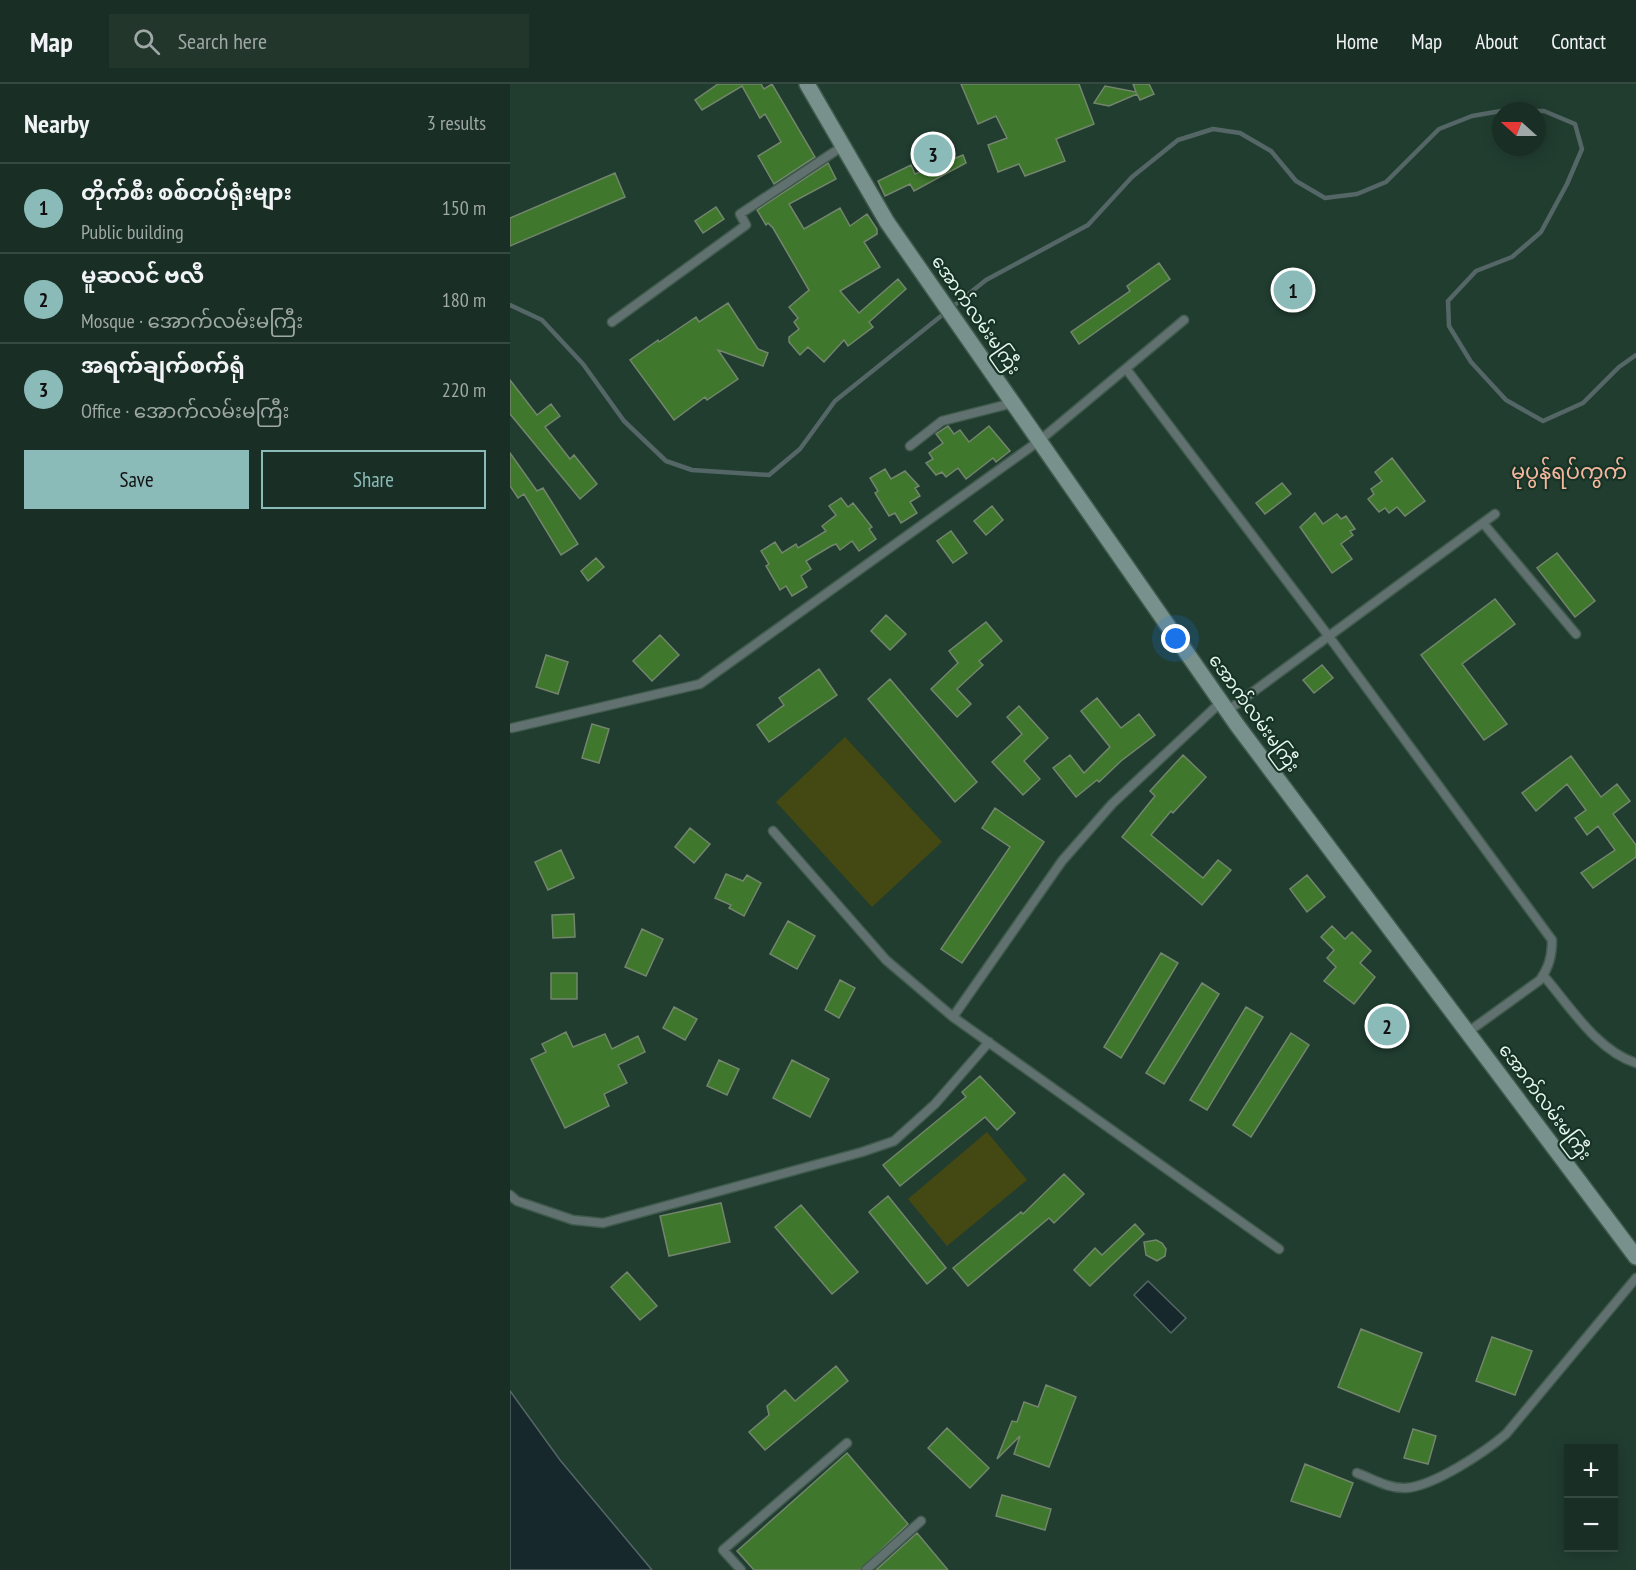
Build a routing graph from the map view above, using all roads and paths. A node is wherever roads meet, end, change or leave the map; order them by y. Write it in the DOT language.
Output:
graph roads {
  1 [pos="807,84"];
  2 [pos="843,146"];
  3 [pos="1184,320"];
  4 [pos="612,322"];
  5 [pos="1127,370"];
  6 [pos="1013,403"];
  7 [pos="1039,441"];
  8 [pos="910,446"];
  9 [pos="1495,514"];
  10 [pos="1483,523"];
  11 [pos="1576,634"];
  12 [pos="1330,638"];
  13 [pos="1224,706"];
  14 [pos="512,728"];
  15 [pos="773,831"];
  16 [pos="1543,975"];
  17 [pos="954,1017"];
  18 [pos="1468,1032"];
  19 [pos="988,1042"];
  20 [pos="1636,1064"];
  21 [pos="510,1195"];
  22 [pos="1279,1249"];
  23 [pos="1636,1257"];
  24 [pos="1636,1278"];
  25 [pos="847,1443"];
  26 [pos="1357,1473"];
  27 [pos="921,1521"];
  28 [pos="741,1570"];
  29 [pos="866,1570"];
  1 -- 2 [label="main road, အောက်လမ်းမကြီး"];
  2 -- 4 [label="lane"];
  2 -- 6 [label="main road, အောက်လမ်းမကြီး"];
  3 -- 5 [label="lane"];
  5 -- 7 [label="lane"];
  5 -- 12 [label="lane"];
  6 -- 7 [label="main road, အောက်လမ်းမကြီး"];
  6 -- 8 [label="lane"];
  7 -- 13 [label="main road, အောက်လမ်းမကြီး"];
  7 -- 14 [label="lane"];
  9 -- 10 [label="lane"];
  10 -- 11 [label="lane"];
  10 -- 12 [label="lane"];
  12 -- 13 [label="lane"];
  12 -- 16 [label="lane"];
  13 -- 17 [label="lane"];
  13 -- 18 [label="main road, အောက်လမ်းမကြီး"];
  15 -- 17 [label="lane"];
  16 -- 18 [label="lane"];
  16 -- 20 [label="lane"];
  17 -- 19 [label="lane"];
  18 -- 23 [label="main road, အောက်လမ်းမကြီး"];
  19 -- 21 [label="lane"];
  19 -- 22 [label="lane"];
  24 -- 26 [label="lane"];
  25 -- 28 [label="lane"];
  27 -- 29 [label="lane"];
}
